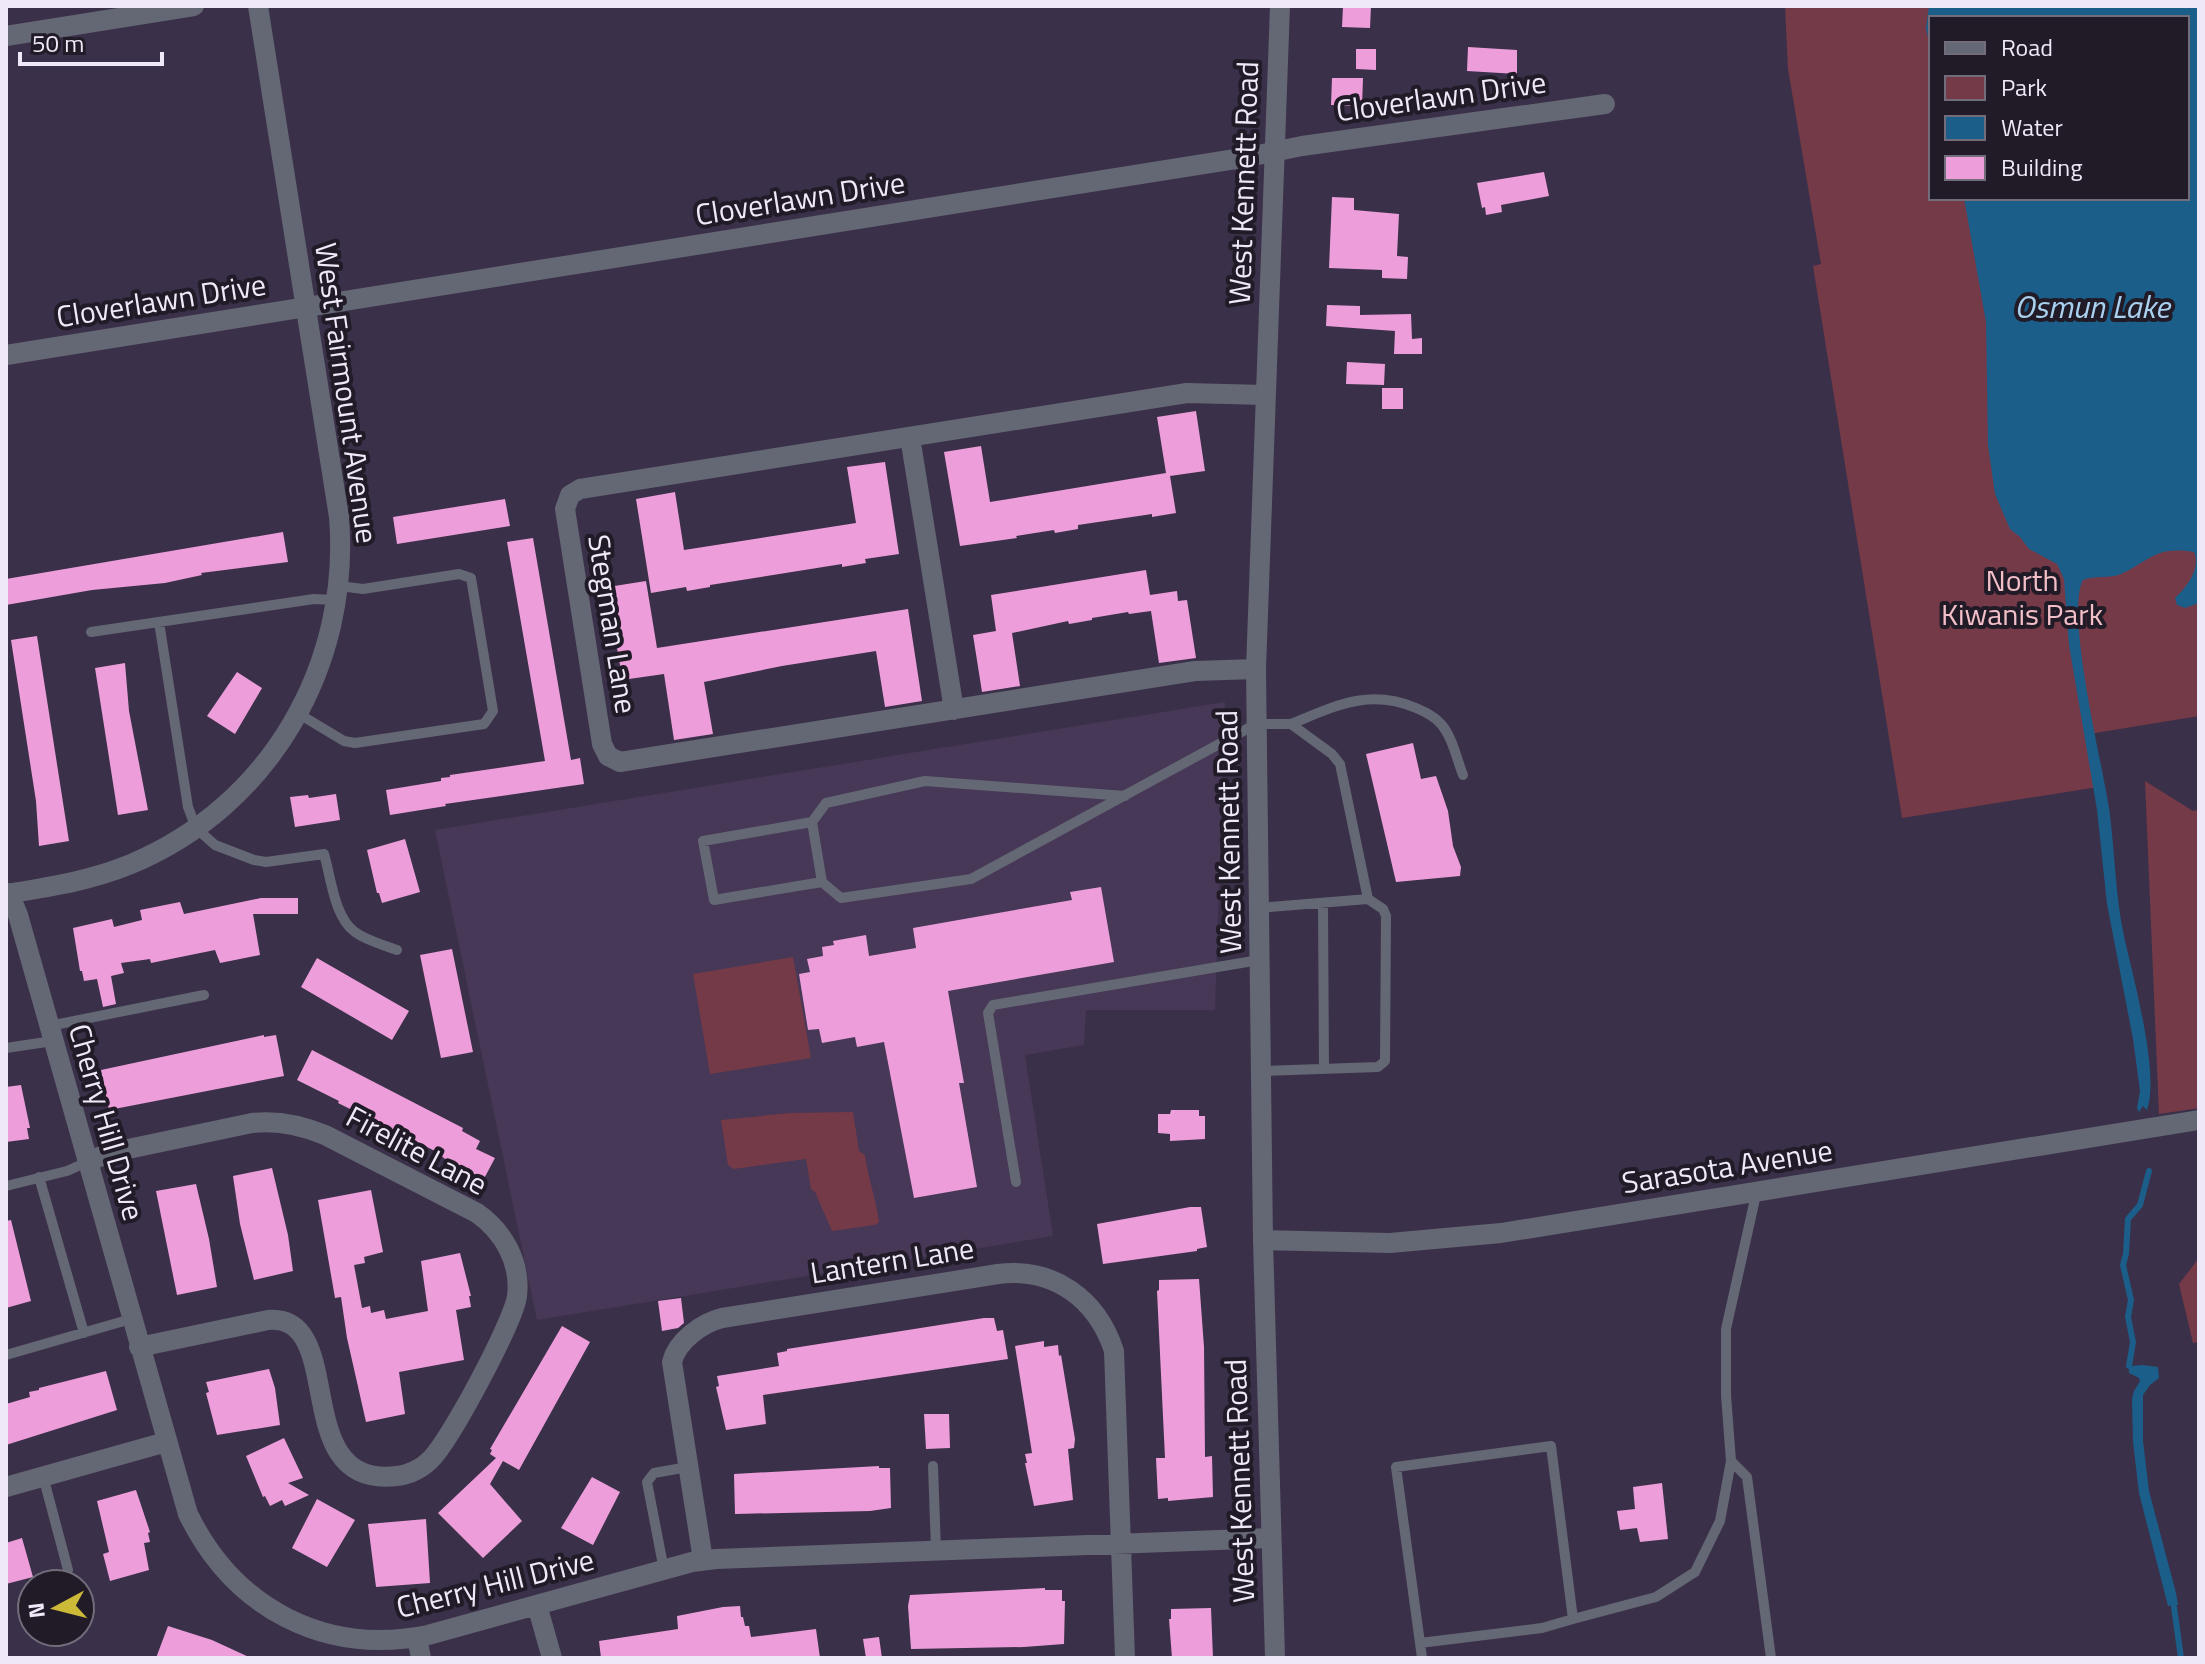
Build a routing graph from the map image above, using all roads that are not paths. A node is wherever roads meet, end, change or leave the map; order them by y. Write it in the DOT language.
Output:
graph roads {
  1 [pos="194,6"];
  2 [pos="258,6"];
  3 [pos="1280,6"];
  4 [pos="6,36"];
  5 [pos="1605,104"];
  6 [pos="1274,151"];
  7 [pos="306,307"];
  8 [pos="6,355"];
  9 [pos="1265,395"];
  10 [pos="910,437"];
  11 [pos="338,593"];
  12 [pos="159,622"];
  13 [pos="91,632"];
  14 [pos="1256,669"];
  15 [pos="954,710"];
  16 [pos="299,714"];
  17 [pos="1256,724"];
  18 [pos="1291,724"];
  19 [pos="1463,775"];
  20 [pos="1125,796"];
  21 [pos="812,822"];
  22 [pos="196,828"];
  23 [pos="822,882"];
  24 [pos="7,891"];
  25 [pos="1368,899"];
  26 [pos="1323,904"];
  27 [pos="1259,908"];
  28 [pos="397,950"];
  29 [pos="1259,960"];
  30 [pos="204,995"];
  31 [pos="51,1034"];
  32 [pos="6,1048"];
  33 [pos="1324,1069"];
  34 [pos="1261,1071"];
  35 [pos="2199,1120"];
  36 [pos="87,1162"];
  37 [pos="39,1177"];
  38 [pos="1016,1182"];
  39 [pos="6,1186"];
  40 [pos="1757,1190"];
  41 [pos="1263,1240"];
  42 [pos="131,1319"];
  43 [pos="84,1333"];
  44 [pos="139,1347"];
  45 [pos="6,1355"];
  46 [pos="166,1442"];
  47 [pos="1731,1461"];
  48 [pos="933,1466"];
  49 [pos="688,1467"];
  50 [pos="43,1476"];
  51 [pos="6,1487"];
  52 [pos="1271,1538"];
  53 [pos="1120,1544"];
  54 [pos="936,1550"];
  55 [pos="703,1560"];
  56 [pos="67,1568"];
  57 [pos="664,1570"];
  58 [pos="537,1605"];
  59 [pos="1573,1619"];
  60 [pos="1420,1643"];
  61 [pos="419,1648"];
  62 [pos="552,1658"];
  63 [pos="1125,1658"];
  64 [pos="1275,1658"];
  65 [pos="1422,1658"];
  66 [pos="1771,1658"];
  1 -- 4 [label="street"];
  2 -- 7 [label="street, West Fairmount Avenue"];
  3 -- 6 [label="street, West Kennett Road"];
  5 -- 6 [label="street, Cloverlawn Drive"];
  6 -- 7 [label="street, Cloverlawn Drive"];
  6 -- 9 [label="street, West Kennett Road"];
  7 -- 8 [label="street, Cloverlawn Drive"];
  7 -- 11 [label="street, West Fairmount Avenue"];
  9 -- 10 [label="street, Stegman Lane"];
  9 -- 14 [label="street, West Kennett Road"];
  10 -- 15 [label="street"];
  10 -- 15 [label="street, Stegman Lane"];
  11 -- 12 [label="lane"];
  11 -- 16 [label="street, West Fairmount Avenue"];
  11 -- 16 [label="lane"];
  12 -- 13 [label="lane"];
  12 -- 22 [label="lane"];
  14 -- 15 [label="street, Stegman Lane"];
  14 -- 17 [label="street, West Kennett Road"];
  16 -- 22 [label="street, West Fairmount Avenue"];
  17 -- 18 [label="lane"];
  17 -- 20 [label="lane"];
  17 -- 27 [label="street, West Kennett Road"];
  18 -- 19 [label="lane"];
  18 -- 25 [label="lane"];
  20 -- 21 [label="lane"];
  20 -- 23 [label="lane"];
  21 -- 23 [label="lane"];
  21 -- 23 [label="lane"];
  22 -- 24 [label="street, West Fairmount Avenue"];
  22 -- 28 [label="lane"];
  24 -- 31 [label="street, Cherry Hill Drive"];
  25 -- 26 [label="lane"];
  25 -- 33 [label="lane"];
  26 -- 27 [label="lane"];
  26 -- 33 [label="lane"];
  27 -- 29 [label="street, West Kennett Road"];
  29 -- 34 [label="street, West Kennett Road"];
  29 -- 38 [label="lane"];
  30 -- 31 [label="lane"];
  31 -- 32 [label="lane"];
  31 -- 36 [label="street, Cherry Hill Drive"];
  33 -- 34 [label="lane"];
  34 -- 41 [label="street, West Kennett Road"];
  35 -- 40 [label="street, Sarasota Avenue"];
  36 -- 37 [label="lane"];
  36 -- 42 [label="street, Cherry Hill Drive"];
  36 -- 44 [label="street, Firelite Lane"];
  37 -- 39 [label="lane"];
  37 -- 43 [label="lane"];
  40 -- 41 [label="street, Sarasota Avenue"];
  40 -- 47 [label="lane"];
  41 -- 52 [label="street, West Kennett Road"];
  42 -- 43 [label="lane"];
  42 -- 44 [label="street, Cherry Hill Drive"];
  43 -- 45 [label="lane"];
  44 -- 46 [label="street, Cherry Hill Drive"];
  46 -- 50 [label="street"];
  46 -- 61 [label="street, Cherry Hill Drive"];
  47 -- 59 [label="lane"];
  47 -- 66 [label="lane"];
  48 -- 54 [label="lane"];
  49 -- 53 [label="street, Lantern Lane"];
  49 -- 55 [label="street, Lantern Lane"];
  49 -- 57 [label="lane"];
  50 -- 51 [label="street"];
  50 -- 56 [label="lane"];
  52 -- 53 [label="street, Cherry Hill Drive"];
  52 -- 64 [label="street, West Kennett Road"];
  53 -- 54 [label="street, Cherry Hill Drive"];
  53 -- 63 [label="street, Lantern Lane"];
  54 -- 55 [label="street, Cherry Hill Drive"];
  55 -- 57 [label="street, Cherry Hill Drive"];
  57 -- 58 [label="street, Cherry Hill Drive"];
  58 -- 61 [label="street, Cherry Hill Drive"];
  58 -- 62 [label="street"];
  59 -- 60 [label="lane"];
  59 -- 60 [label="lane"];
  60 -- 65 [label="lane"];
}
